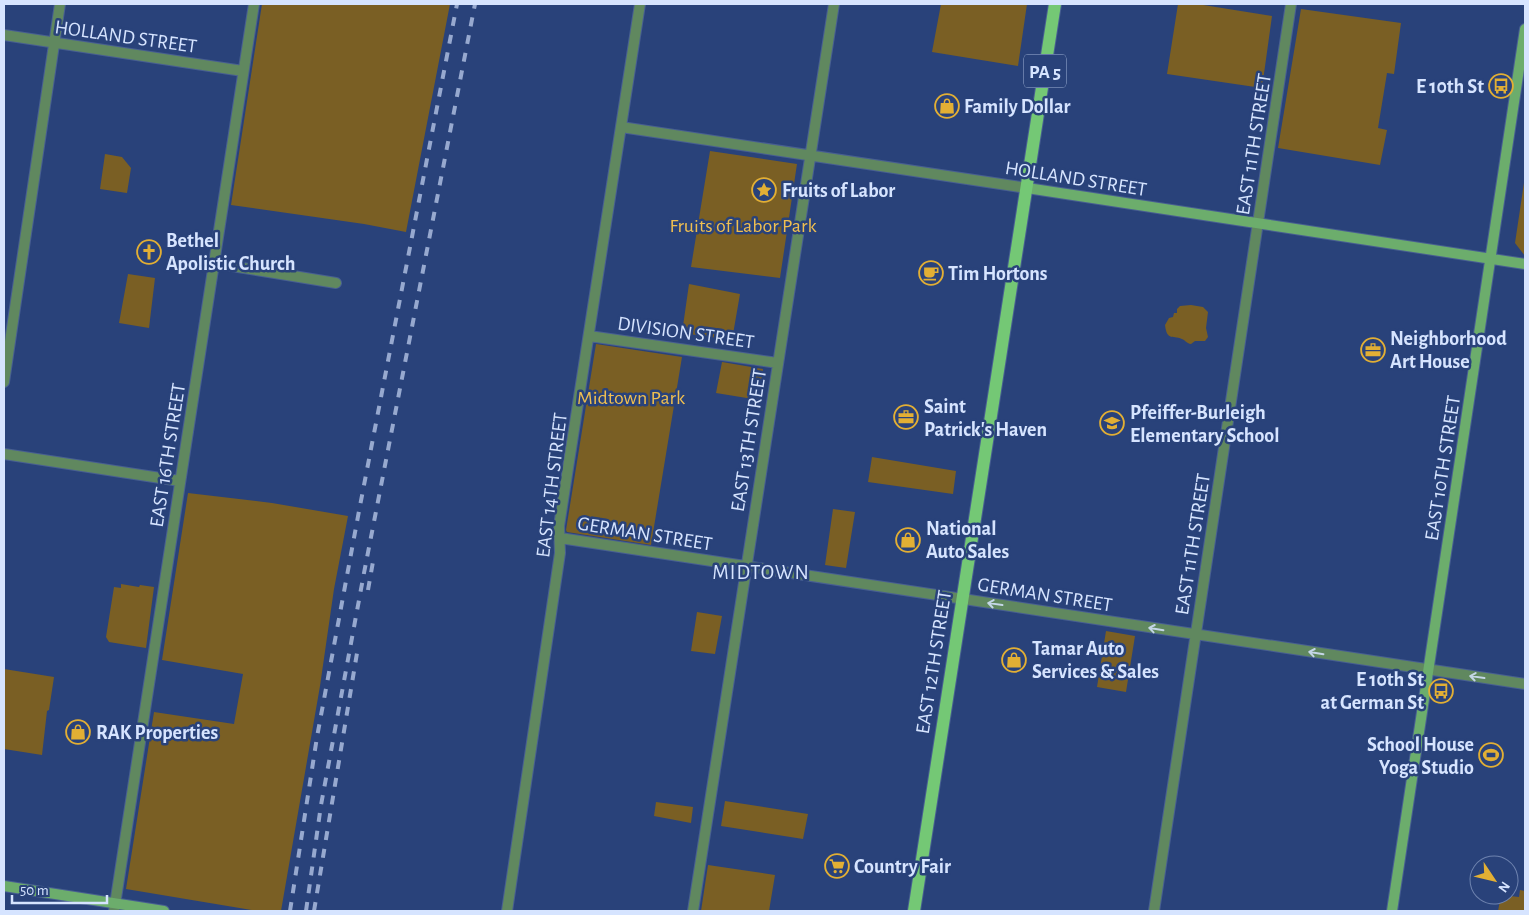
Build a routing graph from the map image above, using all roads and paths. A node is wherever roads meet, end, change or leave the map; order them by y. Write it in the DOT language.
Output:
graph roads {
  1 [pos="60,4"];
  2 [pos="254,4"];
  3 [pos="640,4"];
  4 [pos="834,4"];
  5 [pos="1055,4"];
  6 [pos="1291,4"];
  7 [pos="1525,29"];
  8 [pos="4,35"];
  9 [pos="54,43"];
  10 [pos="243,71"];
  11 [pos="621,127"];
  12 [pos="810,155"];
  13 [pos="1027,188"];
  14 [pos="1258,224"];
  15 [pos="1490,259"];
  16 [pos="214,263"];
  17 [pos="1525,264"];
  18 [pos="336,283"];
  19 [pos="589,336"];
  20 [pos="778,363"];
  21 [pos="4,382"];
  22 [pos="4,454"];
  23 [pos="180,481"];
  24 [pos="560,538"];
  25 [pos="746,567"];
  26 [pos="961,599"];
  27 [pos="1196,635"];
  28 [pos="1429,670"];
  29 [pos="1525,684"];
  30 [pos="4,886"];
  31 [pos="115,907"];
  32 [pos="164,911"];
  33 [pos="508,911"];
  34 [pos="693,911"];
  35 [pos="914,911"];
  36 [pos="1154,911"];
  37 [pos="1392,911"];
  1 -- 9 [label="street"];
  2 -- 10 [label="street, EAST 16TH STREET"];
  3 -- 11 [label="street, EAST 14TH STREET"];
  4 -- 12 [label="street, EAST 13TH STREET"];
  5 -- 13 [label="main road, EAST 12TH STREET / PA 5"];
  6 -- 14 [label="street, EAST 11TH STREET"];
  7 -- 15 [label="street, EAST 10TH STREET"];
  8 -- 9 [label="street, HOLLAND STREET"];
  9 -- 10 [label="street, HOLLAND STREET"];
  9 -- 21 [label="street"];
  10 -- 16 [label="street, EAST 16TH STREET"];
  11 -- 12 [label="street, HOLLAND STREET"];
  11 -- 19 [label="street, EAST 14TH STREET"];
  12 -- 13 [label="street, HOLLAND STREET"];
  12 -- 20 [label="street, EAST 13TH STREET"];
  13 -- 14 [label="street, HOLLAND STREET"];
  13 -- 26 [label="main road, EAST 12TH STREET / PA 5"];
  14 -- 15 [label="street, HOLLAND STREET"];
  14 -- 27 [label="street, EAST 11TH STREET"];
  15 -- 17 [label="street, HOLLAND STREET"];
  15 -- 28 [label="street, EAST 10TH STREET"];
  16 -- 18 [label="street"];
  16 -- 23 [label="street, EAST 16TH STREET"];
  19 -- 20 [label="street, DIVISION STREET"];
  19 -- 24 [label="street, EAST 14TH STREET"];
  20 -- 25 [label="street, EAST 13TH STREET"];
  22 -- 23 [label="street"];
  23 -- 31 [label="street, EAST 16TH STREET"];
  24 -- 25 [label="street, GERMAN STREET"];
  24 -- 33 [label="street, EAST 14TH STREET"];
  25 -- 26 [label="street, GERMAN STREET"];
  25 -- 34 [label="street, EAST 13TH STREET"];
  27 -- 26 [label="street, GERMAN STREET, one-way"];
  26 -- 35 [label="main road, EAST 12TH STREET / PA 5"];
  28 -- 27 [label="street, GERMAN STREET, one-way"];
  27 -- 36 [label="street, EAST 11TH STREET"];
  29 -- 28 [label="street, GERMAN STREET, one-way"];
  28 -- 37 [label="street, EAST 10TH STREET"];
  30 -- 31 [label="street"];
  31 -- 32 [label="street"];
}
